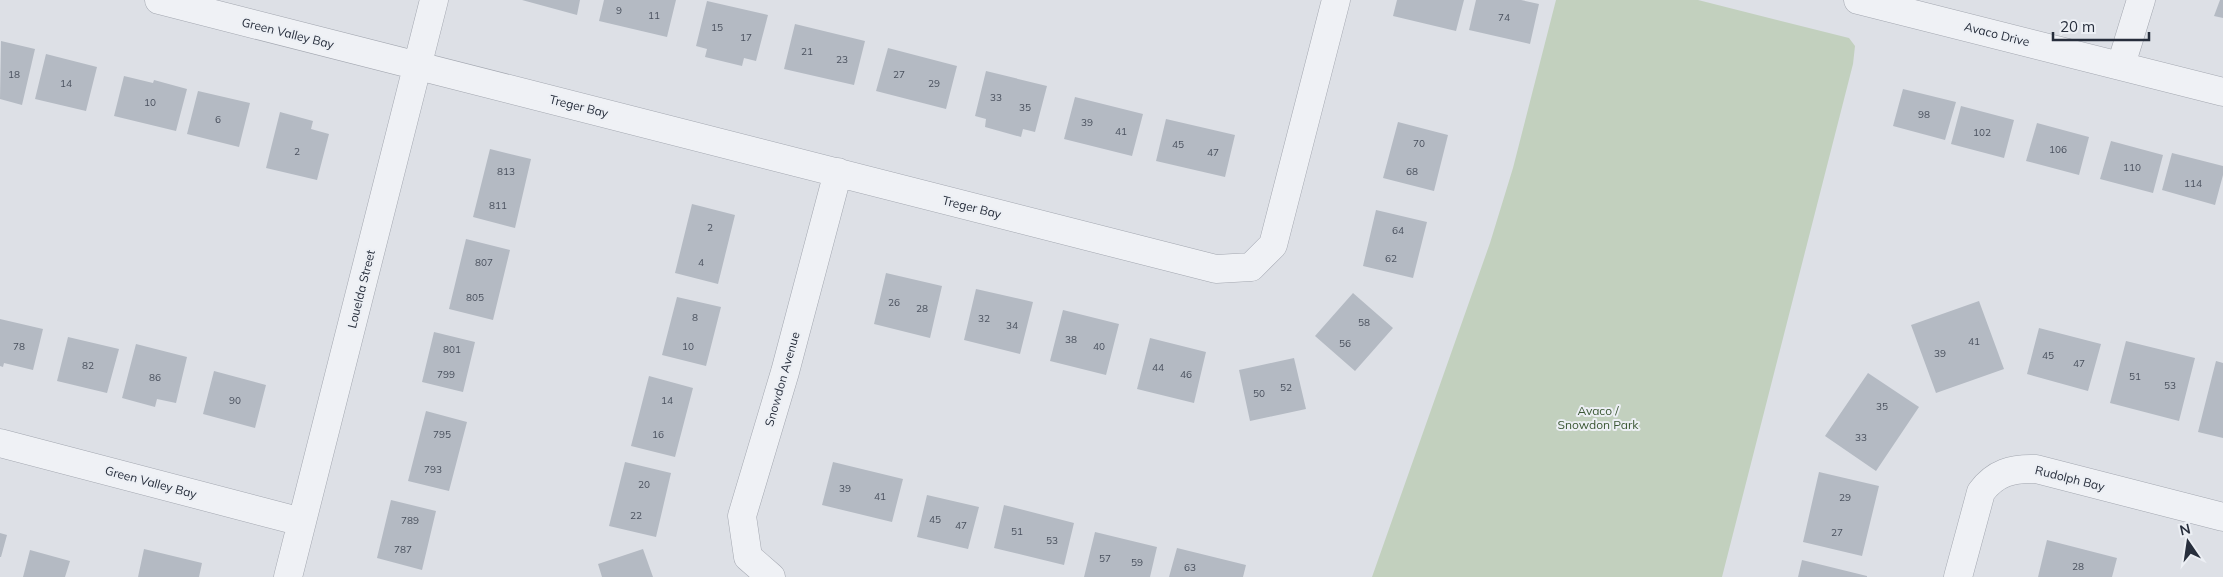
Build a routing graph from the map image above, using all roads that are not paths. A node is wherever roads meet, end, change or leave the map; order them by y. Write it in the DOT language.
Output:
graph roads {
  1 [pos="159,0"];
  2 [pos="434,0"];
  3 [pos="1336,0"];
  4 [pos="1858,0"];
  5 [pos="2141,0"];
  6 [pos="2121,65"];
  7 [pos="417,66"];
  8 [pos="2223,92"];
  9 [pos="838,172"];
  10 [pos="0,443"];
  11 [pos="2223,517"];
  12 [pos="302,522"];
  13 [pos="288,577"];
  14 [pos="772,577"];
  15 [pos="1958,577"];
  1 -- 7 [label="street, Green Valley Bay"];
  2 -- 7 [label="street, Louelda Street"];
  3 -- 9 [label="street, Treger Bay"];
  4 -- 6 [label="street, Avaco Drive"];
  5 -- 6 [label="street"];
  6 -- 8 [label="street, Avaco Drive"];
  7 -- 9 [label="street, Treger Bay"];
  7 -- 12 [label="street, Louelda Street"];
  9 -- 14 [label="street, Snowdon Avenue"];
  10 -- 12 [label="street, Green Valley Bay"];
  11 -- 15 [label="street, Rudolph Bay"];
  12 -- 13 [label="street, Louelda Street"];
}
